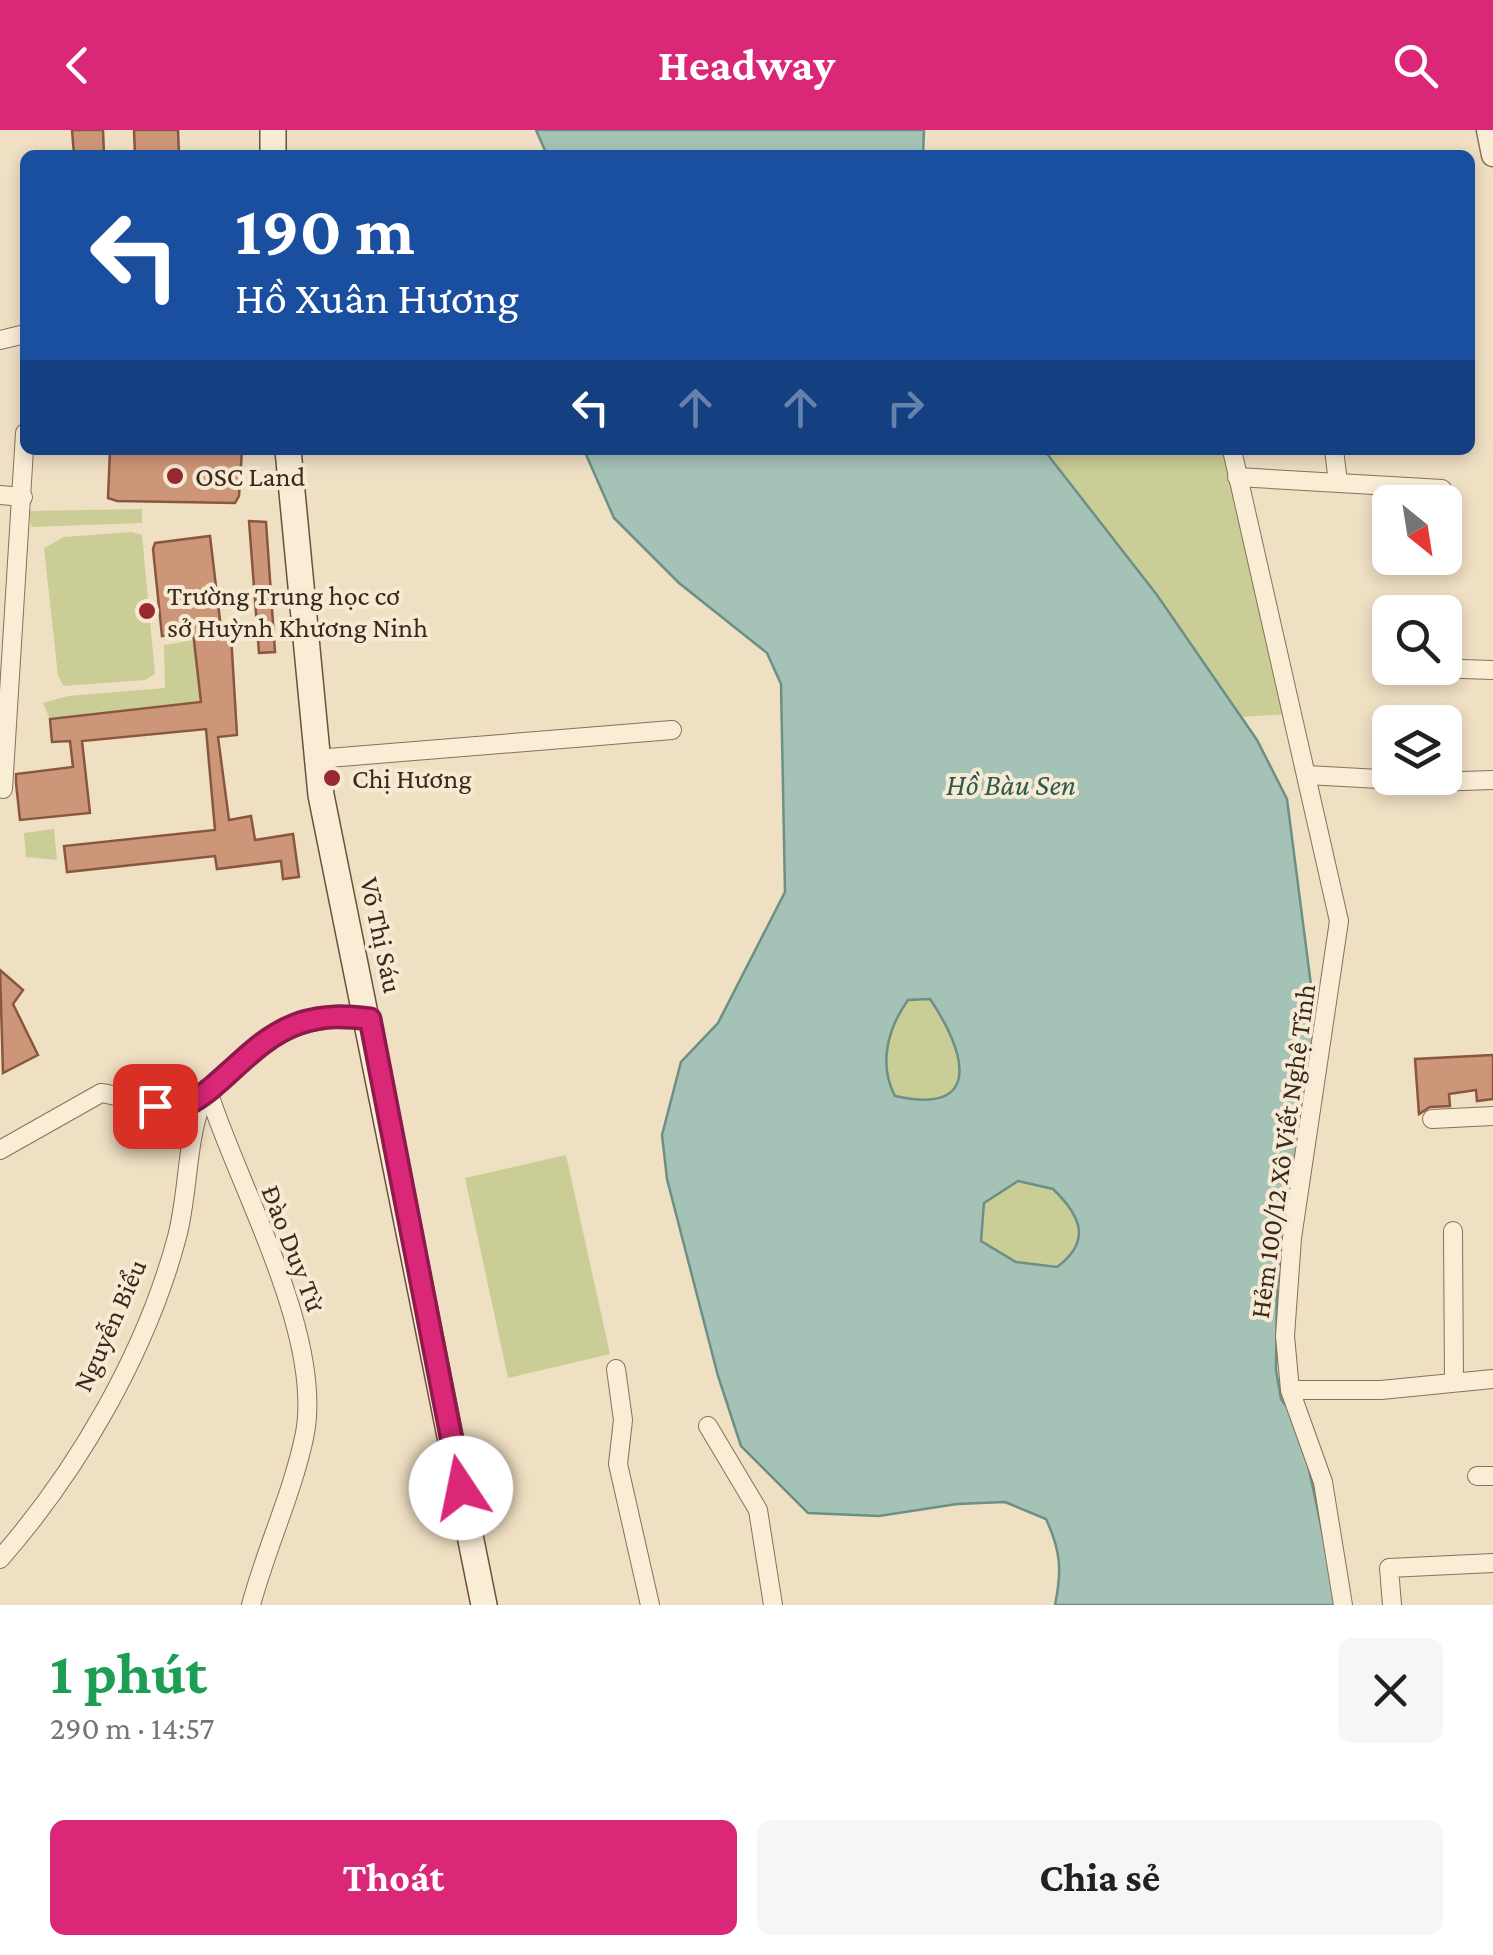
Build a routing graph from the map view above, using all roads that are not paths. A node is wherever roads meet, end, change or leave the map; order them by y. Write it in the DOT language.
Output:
graph roads {
  1 [pos="1488,130"];
  2 [pos="1493,154"];
  3 [pos="24,455"];
  4 [pos="288,455"];
  5 [pos="1233,455"];
  6 [pos="1335,455"];
  7 [pos="1237,478"];
  8 [pos="1338,482"];
  9 [pos="1383,485"];
  10 [pos="0,495"];
  11 [pos="23,497"];
  12 [pos="1462,669"];
  13 [pos="1493,670"];
  14 [pos="672,730"];
  15 [pos="316,759"];
  16 [pos="1307,775"];
  17 [pos="1493,780"];
  18 [pos="3,789"];
  19 [pos="370,1019"];
  20 [pos="208,1088"];
  21 [pos="1493,1116"];
  22 [pos="1432,1119"];
  23 [pos="2,1145"];
  24 [pos="1453,1231"];
  25 [pos="616,1370"];
  26 [pos="1493,1378"];
  27 [pos="1454,1382"];
  28 [pos="1290,1390"];
  29 [pos="708,1426"];
  30 [pos="1,1558"];
  31 [pos="1493,1562"];
  32 [pos="0,1578"];
  33 [pos="251,1605"];
  34 [pos="484,1605"];
  35 [pos="650,1605"];
  36 [pos="772,1605"];
  37 [pos="1343,1605"];
  38 [pos="1392,1605"];
  1 -- 2 [label="street"];
  3 -- 11 [label="street"];
  4 -- 15 [label="main road, Võ Thị Sáu"];
  5 -- 7 [label="street"];
  6 -- 8 [label="street"];
  7 -- 8 [label="street"];
  7 -- 16 [label="street"];
  8 -- 9 [label="street"];
  10 -- 11 [label="street"];
  11 -- 18 [label="street"];
  12 -- 13 [label="street"];
  14 -- 15 [label="street"];
  15 -- 19 [label="main road, Võ Thị Sáu"];
  16 -- 17 [label="street"];
  16 -- 28 [label="street, Hẻm 100/12 Xô Viết Nghệ Tĩnh"];
  19 -- 20 [label="street"];
  19 -- 34 [label="main road, Võ Thị Sáu"];
  20 -- 23 [label="street"];
  20 -- 30 [label="street, Nguyễn Biểu"];
  20 -- 33 [label="street, Đào Duy Từ"];
  21 -- 22 [label="street"];
  24 -- 27 [label="street"];
  25 -- 35 [label="street"];
  26 -- 27 [label="street"];
  27 -- 28 [label="street"];
  28 -- 37 [label="street, Hẻm 100/12 Xô Viết Nghệ Tĩnh"];
  29 -- 36 [label="street"];
  30 -- 32 [label="street"];
  31 -- 38 [label="street"];
}
